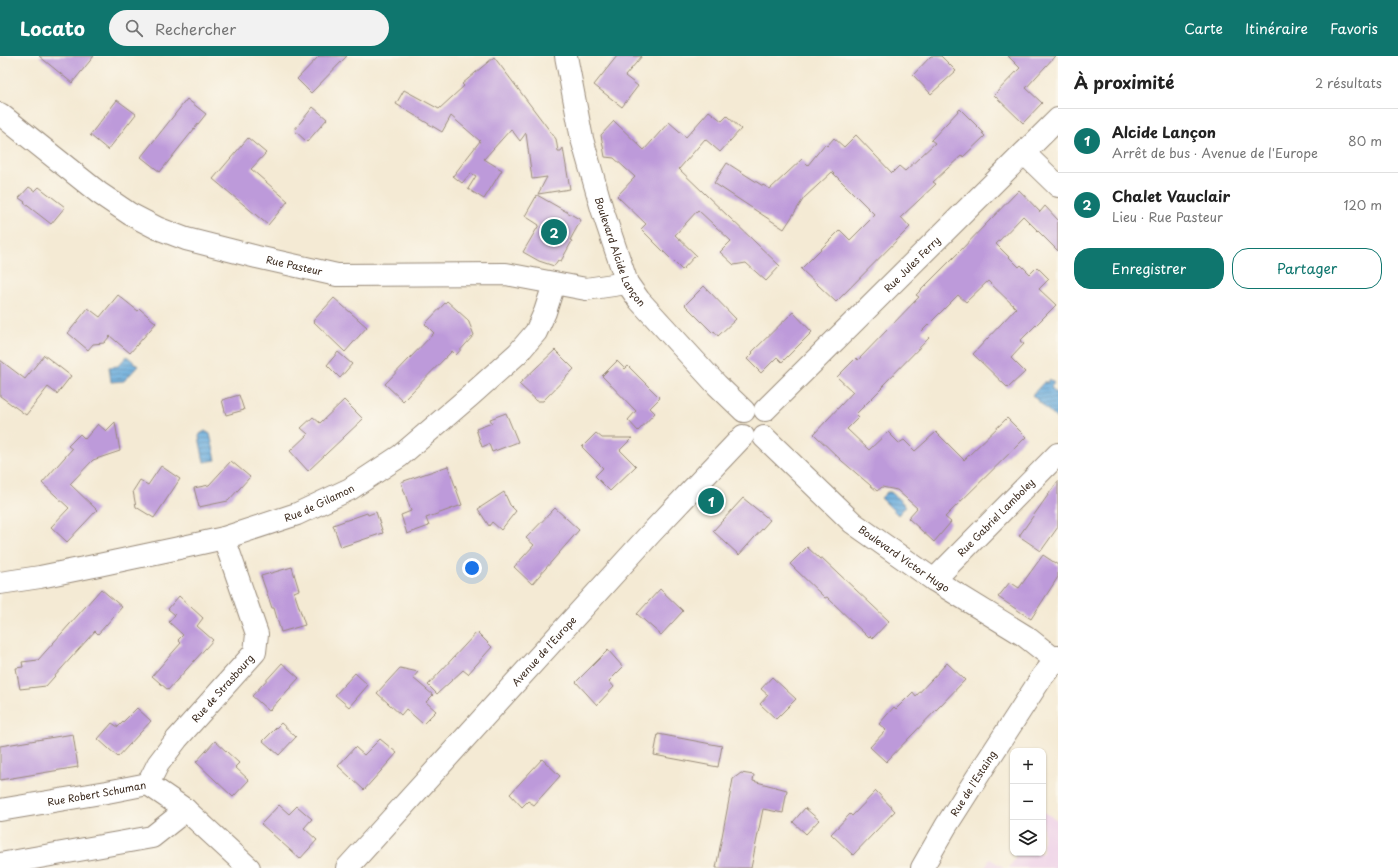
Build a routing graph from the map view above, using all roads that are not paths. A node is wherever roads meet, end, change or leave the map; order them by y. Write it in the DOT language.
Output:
graph roads {
  1 [pos="566,56"];
  2 [pos="0,114"];
  3 [pos="1058,119"];
  4 [pos="1024,153"];
  5 [pos="1058,186"];
  6 [pos="627,283"];
  7 [pos="554,284"];
  8 [pos="754,410"];
  9 [pos="754,436"];
  10 [pos="1058,454"];
  11 [pos="224,538"];
  12 [pos="934,580"];
  13 [pos="0,583"];
  14 [pos="1057,660"];
  15 [pos="148,784"];
  16 [pos="0,810"];
  17 [pos="186,810"];
  18 [pos="0,864"];
  19 [pos="249,868"];
  20 [pos="347,868"];
  21 [pos="922,868"];
  1 -- 6 [label="street, Boulevard Alcide Lançon"];
  2 -- 7 [label="street, Rue Pasteur"];
  3 -- 4 [label="street, Rue Jules Ferry"];
  4 -- 5 [label="street"];
  4 -- 8 [label="street, Rue Jules Ferry"];
  6 -- 7 [label="street, Rue Pasteur"];
  6 -- 8 [label="street, Boulevard Alcide Lançon"];
  7 -- 11 [label="street, Rue de Gilamon"];
  8 -- 9 [label="street"];
  8 -- 9 [label="street"];
  9 -- 12 [label="street, Boulevard Victor Hugo"];
  9 -- 20 [label="street, Avenue de l'Europe"];
  10 -- 12 [label="street, Rue Gabriel Lamboley"];
  11 -- 13 [label="street, Rue de Gilamon"];
  11 -- 15 [label="street, Rue de Strasbourg"];
  12 -- 14 [label="street, Boulevard Victor Hugo"];
  14 -- 21 [label="street, Rue de l'Estaing"];
  15 -- 16 [label="street, Rue Robert Schuman"];
  15 -- 17 [label="street, Rue Robert Schuman"];
  17 -- 18 [label="street"];
  17 -- 19 [label="street, Rue Robert Schuman"];
}
